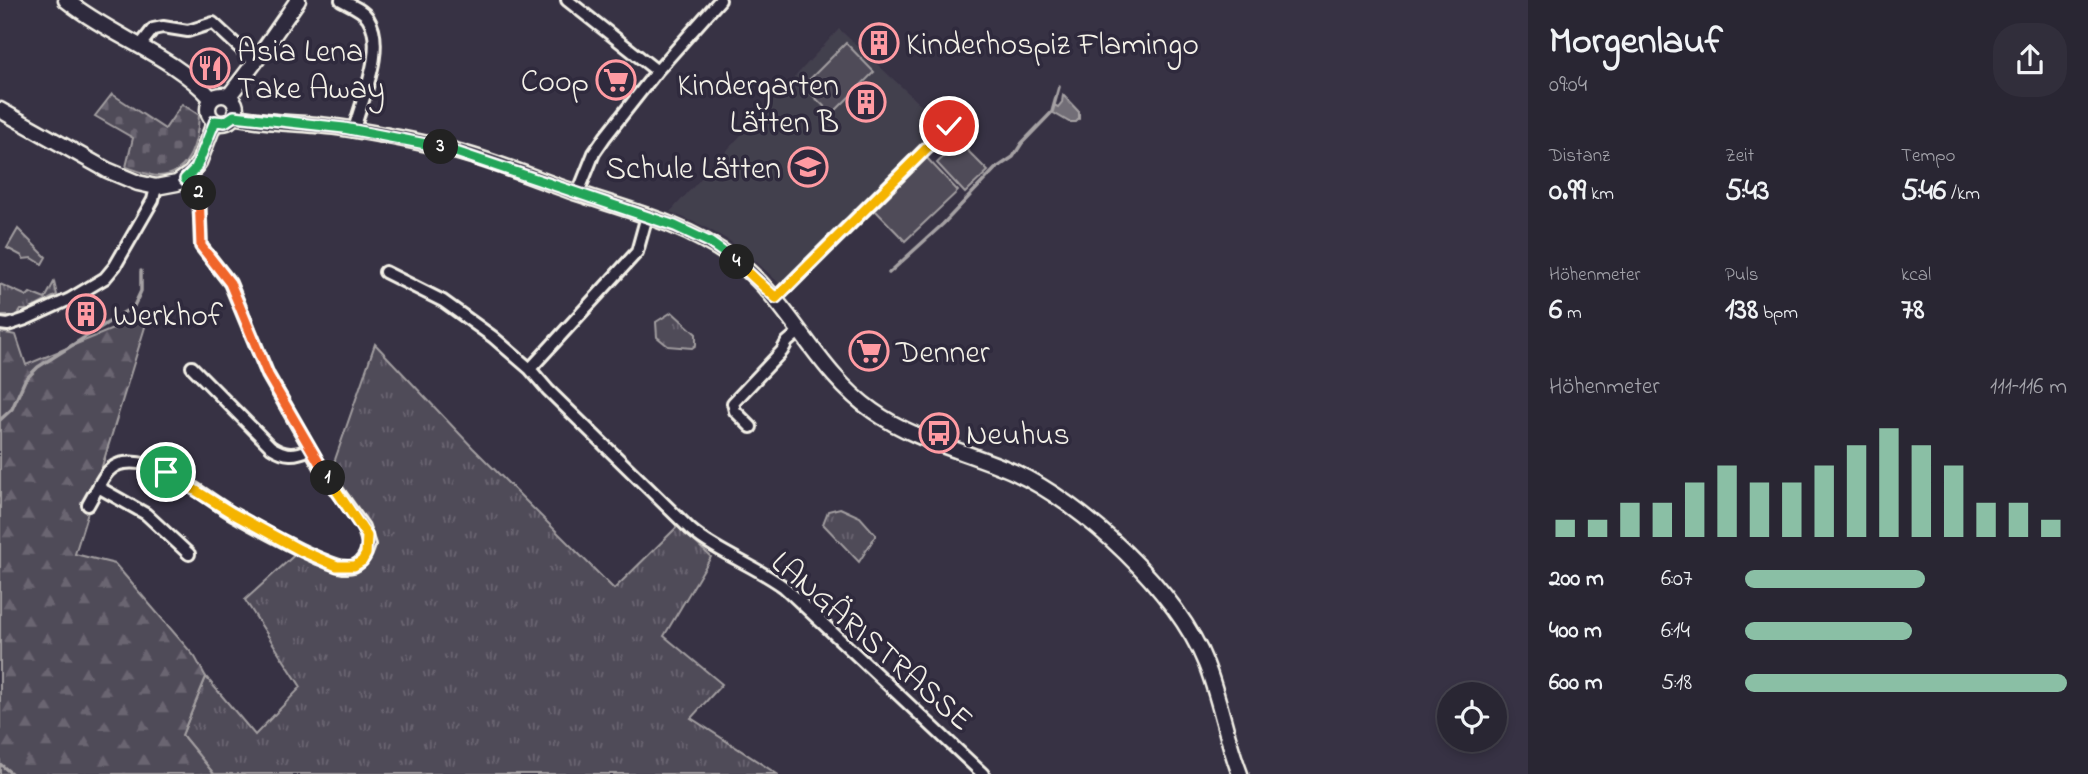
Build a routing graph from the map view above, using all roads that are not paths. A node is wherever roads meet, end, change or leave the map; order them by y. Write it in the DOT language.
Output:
graph roads {
  1 [pos="66,0"];
  2 [pos="298,0"];
  3 [pos="341,0"];
  4 [pos="567,0"];
  5 [pos="720,0"];
  6 [pos="139,47"];
  7 [pos="256,62"];
  8 [pos="656,71"];
  9 [pos="229,96"];
  10 [pos="212,98"];
  11 [pos="0,110"];
  12 [pos="234,116"];
  13 [pos="215,121"];
  14 [pos="949,126"];
  15 [pos="354,130"];
  16 [pos="185,179"];
  17 [pos="156,187"];
  18 [pos="578,193"];
  19 [pos="648,216"];
  20 [pos="385,272"];
  21 [pos="776,298"];
  22 [pos="0,324"];
  23 [pos="800,331"];
  24 [pos="192,367"];
  25 [pos="530,369"];
  26 [pos="751,427"];
  27 [pos="310,449"];
  28 [pos="98,487"];
  29 [pos="88,505"];
  30 [pos="189,554"];
  31 [pos="984,774"];
  32 [pos="1240,774"];
  1 -- 6 [label="street"];
  2 -- 7 [label="street"];
  3 -- 15 [label="street"];
  4 -- 8 [label="street"];
  5 -- 8 [label="street"];
  6 -- 7 [label="street"];
  6 -- 10 [label="street"];
  7 -- 9 [label="street"];
  8 -- 18 [label="street"];
  9 -- 10 [label="street"];
  9 -- 12 [label="street"];
  10 -- 13 [label="street"];
  11 -- 17 [label="street"];
  12 -- 13 [label="street"];
  12 -- 15 [label="street"];
  13 -- 16 [label="street"];
  14 -- 21 [label="street"];
  15 -- 18 [label="street"];
  16 -- 17 [label="street"];
  16 -- 27 [label="street"];
  17 -- 22 [label="street"];
  18 -- 19 [label="street"];
  19 -- 21 [label="street"];
  19 -- 25 [label="street"];
  20 -- 25 [label="street, LANGÄRISTRASSE"];
  21 -- 23 [label="street"];
  23 -- 26 [label="street"];
  23 -- 32 [label="street"];
  24 -- 27 [label="street"];
  25 -- 31 [label="street, LANGÄRISTRASSE"];
  27 -- 28 [label="street"];
  28 -- 29 [label="street"];
  28 -- 30 [label="street"];
}
